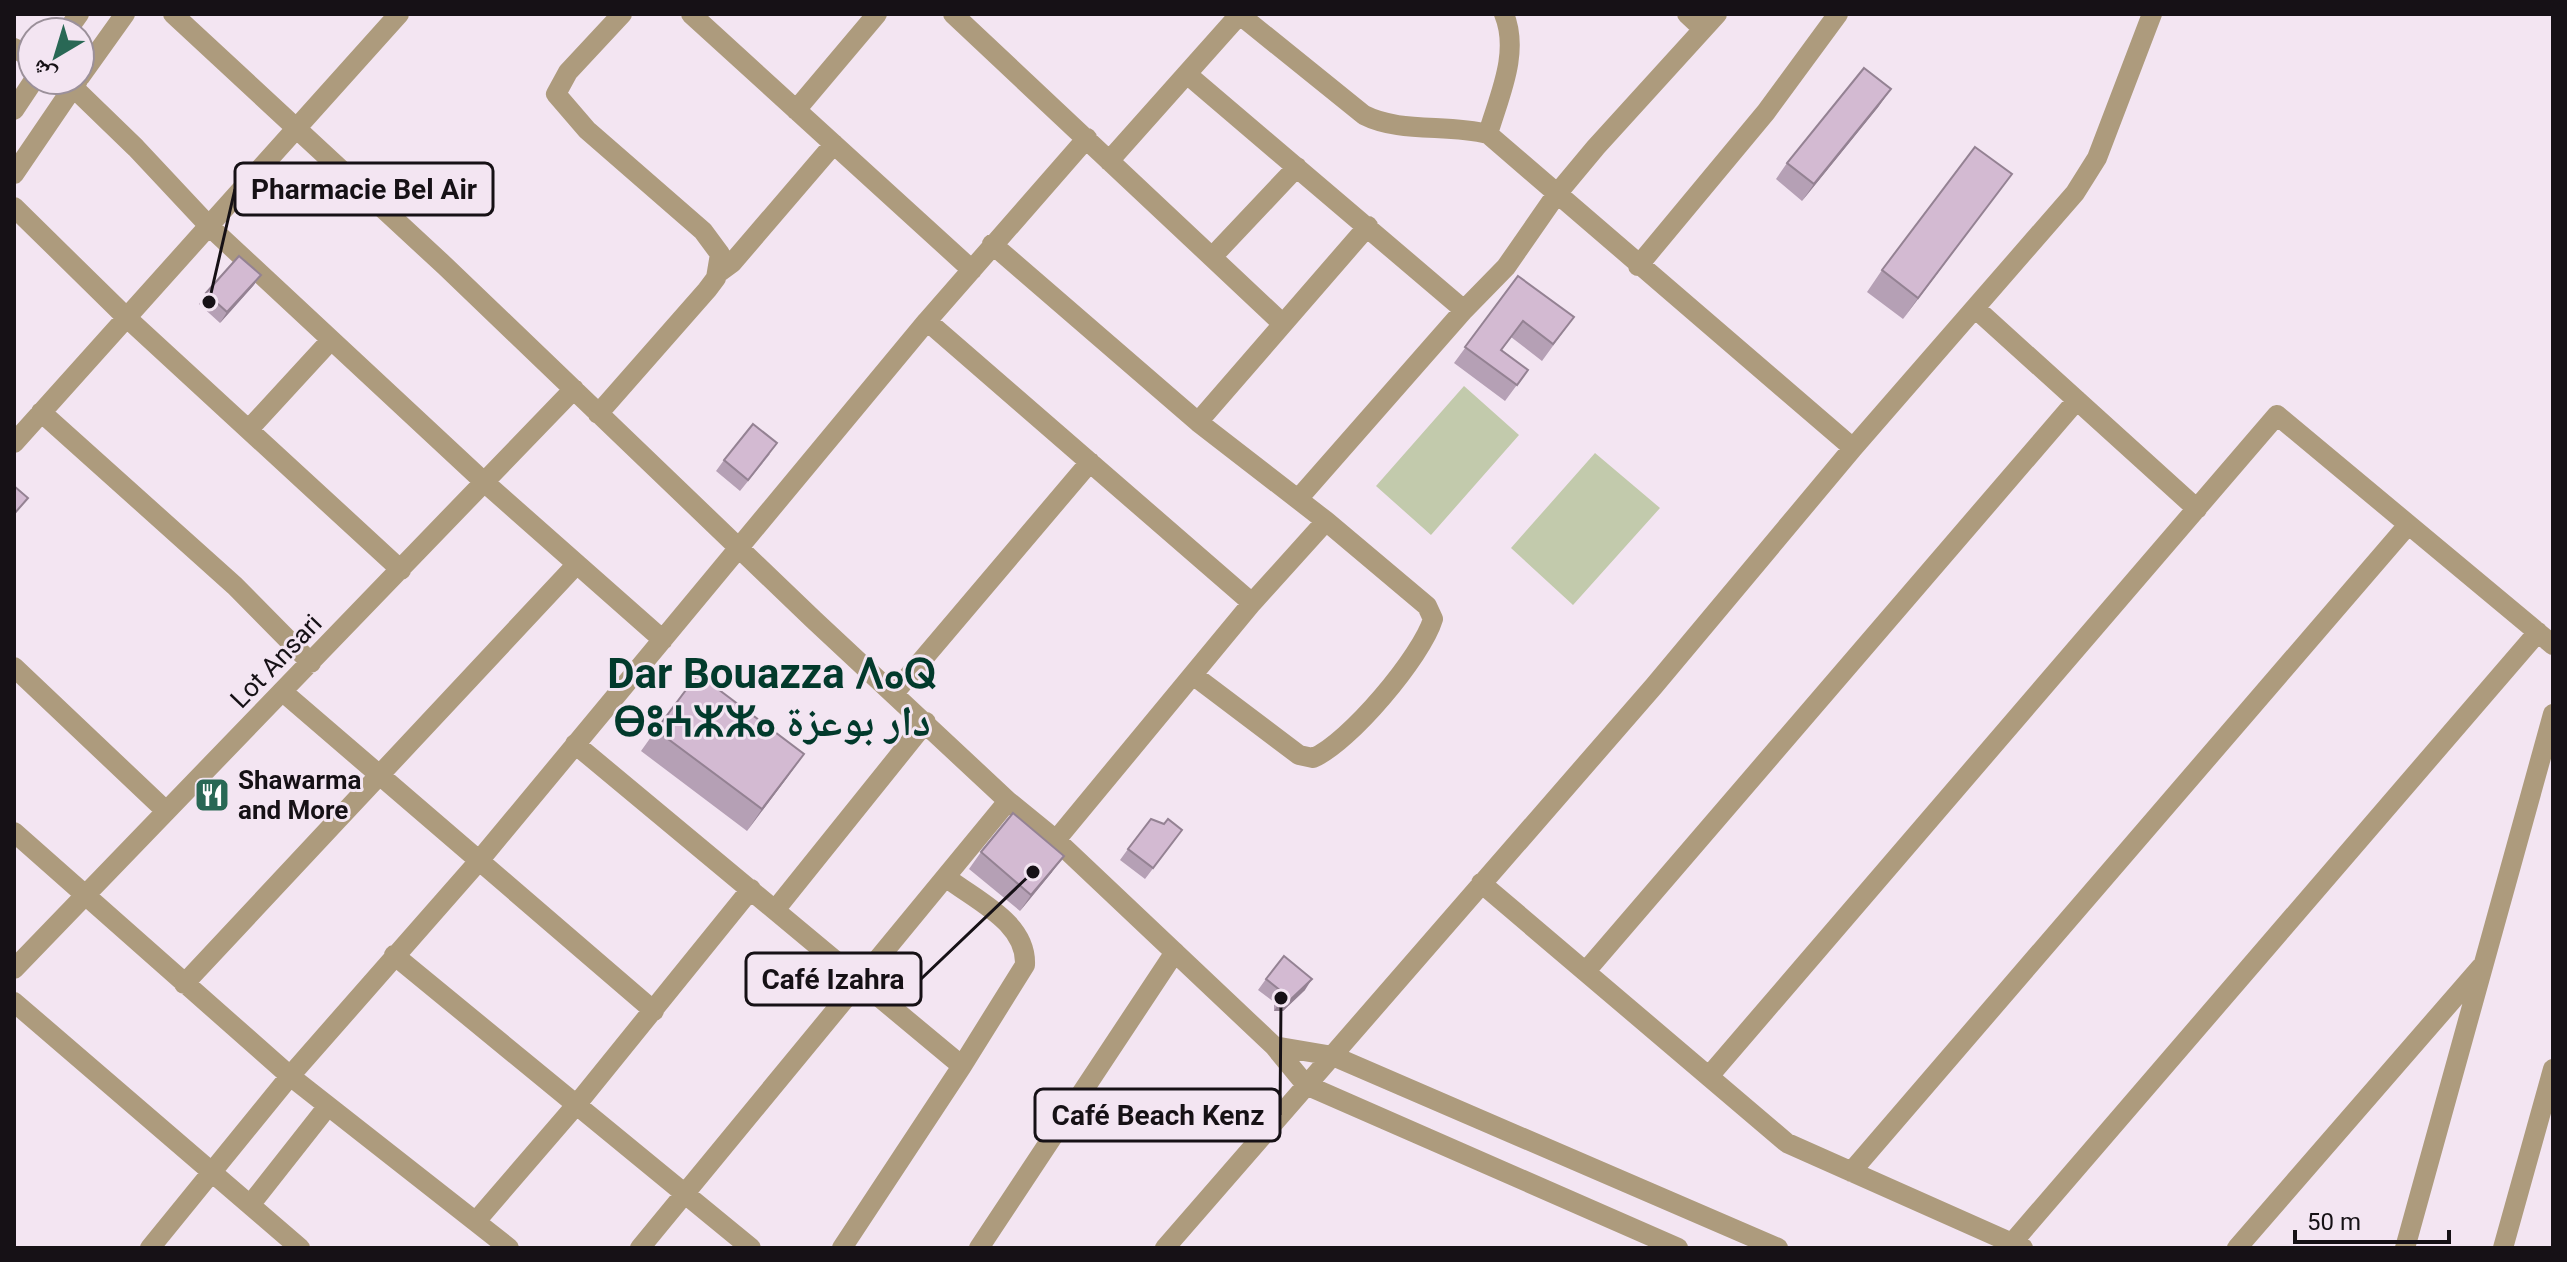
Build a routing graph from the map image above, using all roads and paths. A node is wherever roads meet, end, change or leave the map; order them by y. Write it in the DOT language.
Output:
graph roads {
  1 [pos="125,14"];
  2 [pos="173,14"];
  3 [pos="399,14"];
  4 [pos="622,14"];
  5 [pos="691,14"];
  6 [pos="877,14"];
  7 [pos="953,14"];
  8 [pos="1240,14"];
  9 [pos="1504,14"];
  10 [pos="1687,14"];
  11 [pos="2152,14"];
  12 [pos="1836,15"];
  13 [pos="1710,22"];
  14 [pos="96,54"];
  15 [pos="1188,75"];
  16 [pos="67,96"];
  17 [pos="90,96"];
  18 [pos="796,110"];
  19 [pos="298,130"];
  20 [pos="1488,134"];
  21 [pos="1087,138"];
  22 [pos="834,144"];
  23 [pos="1109,161"];
  24 [pos="1297,167"];
  25 [pos="14,174"];
  26 [pos="1556,195"];
  27 [pos="14,207"];
  28 [pos="1368,226"];
  29 [pos="210,227"];
  30 [pos="992,244"];
  31 [pos="1212,257"];
  32 [pos="1638,266"];
  33 [pos="972,270"];
  34 [pos="717,274"];
  35 [pos="1975,308"];
  36 [pos="1464,310"];
  37 [pos="126,317"];
  38 [pos="927,321"];
  39 [pos="1283,324"];
  40 [pos="331,340"];
  41 [pos="574,389"];
  42 [pos="2077,400"];
  43 [pos="41,412"];
  44 [pos="598,414"];
  45 [pos="1198,422"];
  46 [pos="250,428"];
  47 [pos="14,443"];
  48 [pos="1853,448"];
  49 [pos="1090,462"];
  50 [pos="483,481"];
  51 [pos="1298,499"];
  52 [pos="2197,509"];
  53 [pos="1326,521"];
  54 [pos="2408,525"];
  55 [pos="739,549"];
  56 [pos="576,565"];
  57 [pos="401,570"];
  58 [pos="1252,603"];
  59 [pos="2545,639"];
  60 [pos="663,640"];
  61 [pos="311,663"];
  62 [pos="1193,675"];
  63 [pos="17,676"];
  64 [pos="283,692"];
  65 [pos="895,692"];
  66 [pos="2553,714"];
  67 [pos="926,722"];
  68 [pos="575,744"];
  69 [pos="381,776"];
  70 [pos="1008,801"];
  71 [pos="166,811"];
  72 [pos="14,832"];
  73 [pos="1056,840"];
  74 [pos="478,862"];
  75 [pos="947,878"];
  76 [pos="1481,883"];
  77 [pos="751,889"];
  78 [pos="84,896"];
  79 [pos="775,910"];
  80 [pos="1175,952"];
  81 [pos="394,955"];
  82 [pos="2484,963"];
  83 [pos="14,969"];
  84 [pos="1586,971"];
  85 [pos="860,978"];
  86 [pos="184,984"];
  87 [pos="14,1002"];
  88 [pos="654,1011"];
  89 [pos="1274,1046"];
  90 [pos="1333,1056"];
  91 [pos="962,1066"];
  92 [pos="2553,1069"];
  93 [pos="1710,1075"];
  94 [pos="290,1076"];
  95 [pos="1306,1085"];
  96 [pos="577,1104"];
  97 [pos="328,1106"];
  98 [pos="210,1171"];
  99 [pos="1851,1172"];
  100 [pos="684,1196"];
  101 [pos="250,1205"];
  102 [pos="477,1220"];
  103 [pos="1737,1227"];
  104 [pos="2018,1245"];
  105 [pos="150,1248"];
  106 [pos="300,1248"];
  107 [pos="509,1248"];
  108 [pos="640,1248"];
  109 [pos="751,1248"];
  110 [pos="842,1248"];
  111 [pos="979,1248"];
  112 [pos="1165,1248"];
  113 [pos="1678,1248"];
  114 [pos="1731,1248"];
  115 [pos="1778,1248"];
  116 [pos="2237,1248"];
  117 [pos="2405,1248"];
  118 [pos="2503,1248"];
  1 -- 14 [label="street"];
  2 -- 19 [label="street"];
  3 -- 19 [label="street"];
  4 -- 34 [label="street"];
  5 -- 18 [label="street"];
  6 -- 18 [label="street"];
  7 -- 21 [label="street"];
  8 -- 15 [label="street"];
  8 -- 20 [label="street"];
  9 -- 20 [label="street"];
  10 -- 13 [label="street"];
  11 -- 35 [label="street"];
  12 -- 32 [label="street"];
  13 -- 26 [label="street"];
  15 -- 23 [label="street"];
  15 -- 24 [label="street"];
  16 -- 25 [label="street"];
  17 -- 29 [label="street"];
  18 -- 22 [label="street"];
  19 -- 29 [label="street"];
  19 -- 41 [label="street"];
  20 -- 26 [label="street"];
  21 -- 23 [label="street"];
  21 -- 30 [label="street"];
  22 -- 33 [label="street"];
  22 -- 34 [label="street"];
  23 -- 31 [label="street"];
  24 -- 28 [label="street"];
  24 -- 31 [label="street"];
  26 -- 32 [label="street"];
  26 -- 36 [label="street"];
  27 -- 37 [label="street"];
  28 -- 36 [label="street"];
  28 -- 39 [label="street"];
  29 -- 37 [label="street"];
  29 -- 40 [label="street"];
  30 -- 33 [label="street"];
  30 -- 45 [label="street"];
  31 -- 39 [label="street"];
  32 -- 48 [label="street"];
  33 -- 38 [label="street"];
  34 -- 44 [label="street"];
  35 -- 42 [label="street"];
  35 -- 48 [label="street"];
  36 -- 51 [label="street"];
  37 -- 43 [label="street"];
  37 -- 46 [label="street"];
  38 -- 49 [label="street"];
  38 -- 55 [label="street"];
  39 -- 45 [label="street"];
  40 -- 46 [label="street"];
  40 -- 50 [label="street"];
  41 -- 44 [label="street"];
  41 -- 50 [label="street, Lot Ansari"];
  42 -- 52 [label="street"];
  42 -- 84 [label="street"];
  43 -- 47 [label="street"];
  43 -- 61 [label="street"];
  44 -- 55 [label="street"];
  45 -- 51 [label="street"];
  46 -- 57 [label="street"];
  48 -- 76 [label="street"];
  49 -- 58 [label="street"];
  49 -- 65 [label="street"];
  50 -- 56 [label="street"];
  50 -- 57 [label="street, Lot Ansari"];
  51 -- 53 [label="street"];
  52 -- 54 [label="street"];
  52 -- 93 [label="street"];
  53 -- 58 [label="street"];
  53 -- 62 [label="street"];
  54 -- 59 [label="street"];
  54 -- 99 [label="street"];
  55 -- 60 [label="street"];
  55 -- 65 [label="street"];
  56 -- 60 [label="street"];
  56 -- 69 [label="street"];
  57 -- 61 [label="street, Lot Ansari"];
  58 -- 62 [label="street"];
  59 -- 104 [label="street"];
  60 -- 68 [label="street"];
  61 -- 64 [label="street, Lot Ansari"];
  62 -- 73 [label="street"];
  63 -- 71 [label="street"];
  64 -- 69 [label="street"];
  64 -- 71 [label="street, Lot Ansari"];
  65 -- 67 [label="street"];
  66 -- 82 [label="street"];
  67 -- 70 [label="street"];
  67 -- 79 [label="street"];
  68 -- 74 [label="street"];
  68 -- 77 [label="street"];
  69 -- 74 [label="street"];
  69 -- 86 [label="street"];
  70 -- 73 [label="street"];
  70 -- 75 [label="street"];
  71 -- 78 [label="street, Lot Ansari"];
  72 -- 78 [label="street"];
  73 -- 80 [label="street"];
  74 -- 81 [label="street"];
  74 -- 88 [label="street"];
  75 -- 85 [label="street"];
  75 -- 91 [label="street"];
  76 -- 84 [label="street"];
  76 -- 90 [label="street"];
  77 -- 79 [label="street"];
  77 -- 88 [label="street"];
  78 -- 83 [label="street, Lot Ansari"];
  78 -- 86 [label="street"];
  79 -- 85 [label="street"];
  80 -- 89 [label="street"];
  80 -- 111 [label="street"];
  81 -- 94 [label="street"];
  81 -- 96 [label="street"];
  82 -- 116 [label="street"];
  82 -- 117 [label="street"];
  84 -- 93 [label="street"];
  85 -- 91 [label="street"];
  85 -- 100 [label="street"];
  86 -- 94 [label="street"];
  87 -- 98 [label="street"];
  88 -- 96 [label="street"];
  89 -- 90 [label="street"];
  89 -- 95 [label="street"];
  90 -- 95 [label="street"];
  90 -- 103 [label="street"];
  91 -- 110 [label="street"];
  92 -- 118 [label="street"];
  93 -- 99 [label="street"];
  94 -- 97 [label="street"];
  94 -- 98 [label="street"];
  95 -- 112 [label="street"];
  95 -- 113 [label="street"];
  96 -- 100 [label="street"];
  96 -- 102 [label="street"];
  97 -- 101 [label="street"];
  97 -- 102 [label="street"];
  98 -- 101 [label="street"];
  98 -- 105 [label="street"];
  99 -- 104 [label="street"];
  100 -- 108 [label="street"];
  100 -- 109 [label="street"];
  101 -- 106 [label="street"];
  102 -- 107 [label="street"];
  103 -- 114 [label="street"];
  103 -- 115 [label="street"];
}
